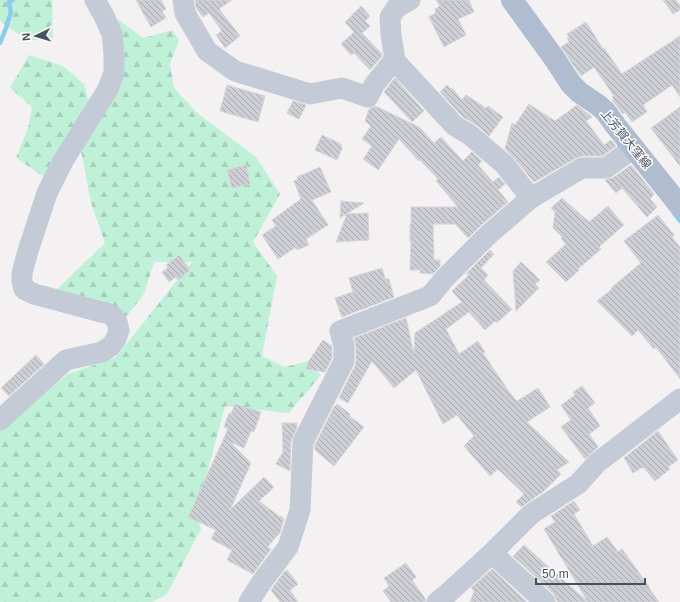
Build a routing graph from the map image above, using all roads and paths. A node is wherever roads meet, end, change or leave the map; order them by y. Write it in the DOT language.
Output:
graph roads {
  1 [pos="95,0"];
  2 [pos="183,0"];
  3 [pos="410,0"];
  4 [pos="512,0"];
  5 [pos="394,60"];
  6 [pos="633,148"];
  7 [pos="530,198"];
  8 [pos="680,206"];
  9 [pos="680,399"];
  10 [pos="0,420"];
  11 [pos="494,555"];
  12 [pos="249,602"];
  13 [pos="437,602"];
  14 [pos="545,602"];
  1 -- 10 [label="street"];
  2 -- 5 [label="street"];
  3 -- 5 [label="street"];
  4 -- 6 [label="main road, 上芳賀大窪線"];
  5 -- 7 [label="street"];
  6 -- 7 [label="street"];
  6 -- 8 [label="main road, 上芳賀大窪線"];
  7 -- 12 [label="street"];
  9 -- 11 [label="street"];
  11 -- 13 [label="street"];
  11 -- 14 [label="street"];
}
